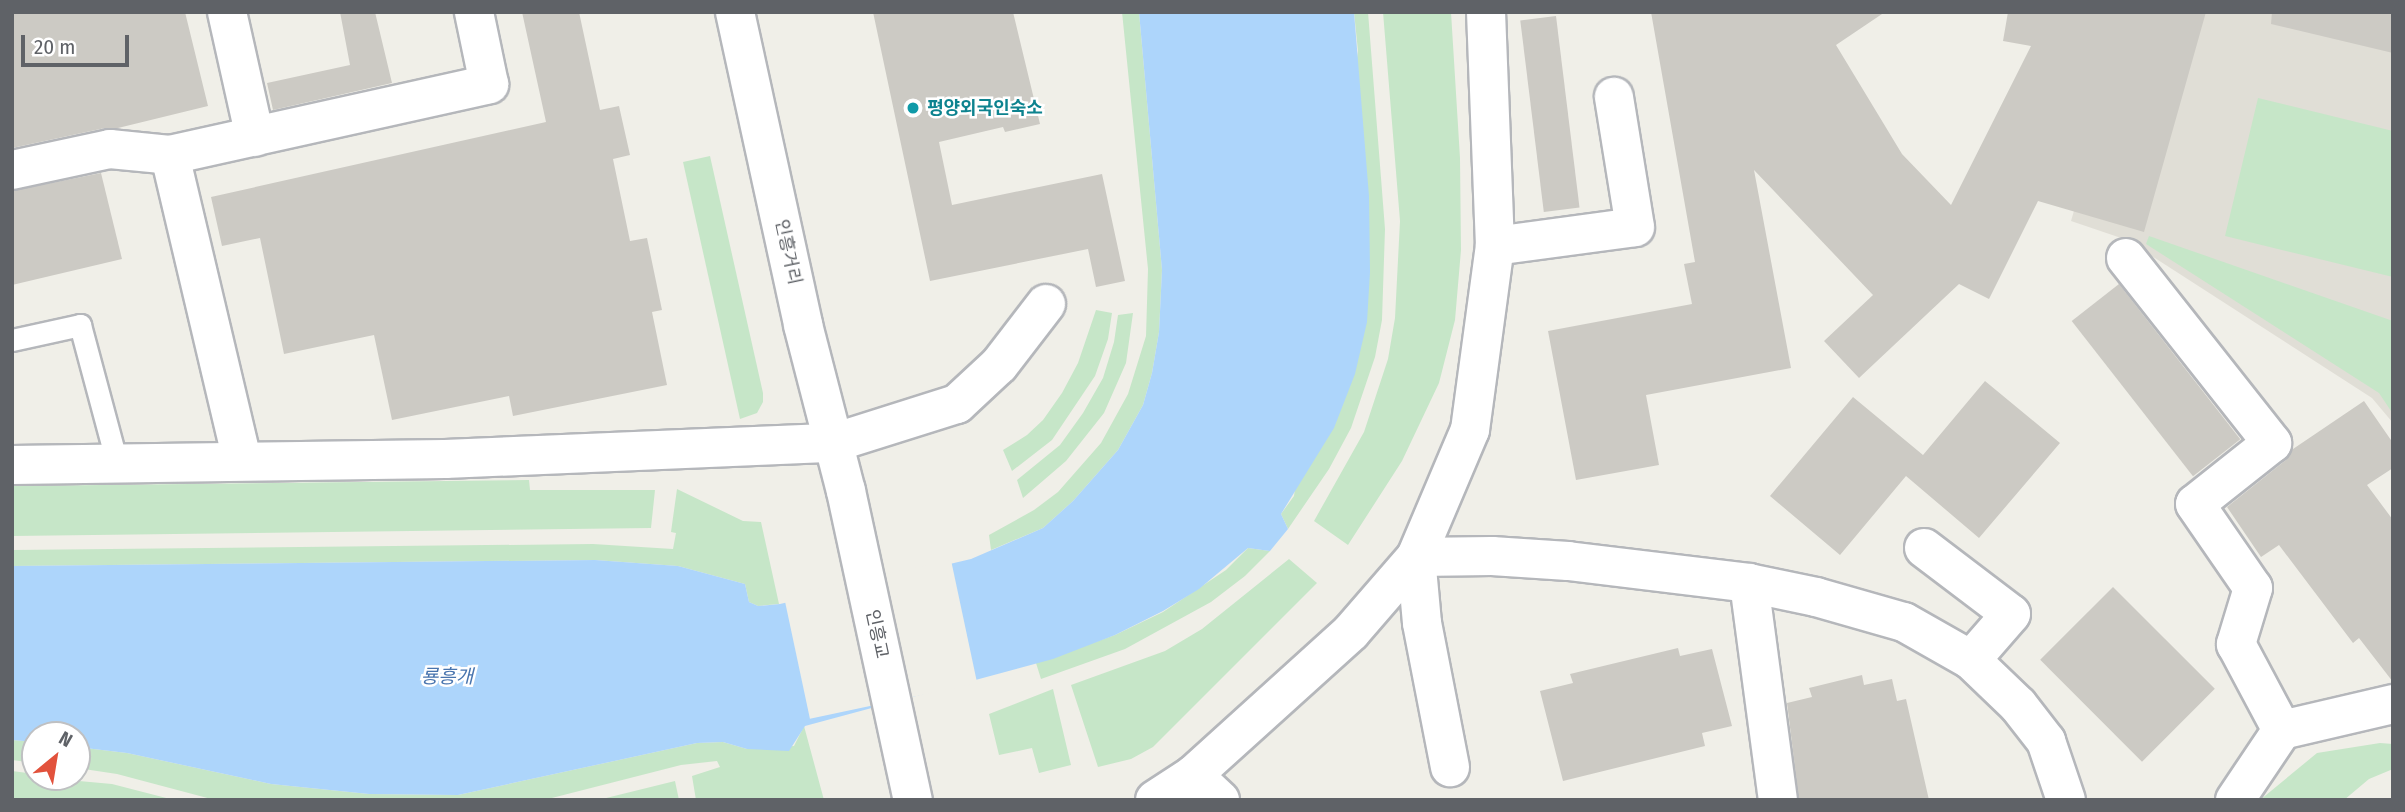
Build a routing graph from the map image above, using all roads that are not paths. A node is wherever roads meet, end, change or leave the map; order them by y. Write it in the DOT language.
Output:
graph roads {
  1 [pos="227,12"];
  2 [pos="474,12"];
  3 [pos="735,12"];
  4 [pos="1486,12"];
  5 [pos="1614,97"];
  6 [pos="255,137"];
  7 [pos="170,155"];
  8 [pos="12,170"];
  9 [pos="1495,246"];
  10 [pos="2126,258"];
  11 [pos="1046,304"];
  12 [pos="12,340"];
  13 [pos="833,443"];
  14 [pos="242,460"];
  15 [pos="117,463"];
  16 [pos="12,465"];
  17 [pos="846,491"];
  18 [pos="1924,548"];
  19 [pos="1416,556"];
  20 [pos="1749,583"];
  21 [pos="1970,660"];
  22 [pos="2393,704"];
  23 [pos="2282,730"];
  24 [pos="1450,766"];
  25 [pos="1207,787"];
  26 [pos="910,788"];
  27 [pos="2068,799"];
  28 [pos="1155,800"];
  29 [pos="1778,800"];
  30 [pos="2235,800"];
  1 -- 6 [label="street"];
  2 -- 6 [label="street"];
  3 -- 13 [label="street, 인흥거리"];
  4 -- 9 [label="street"];
  5 -- 9 [label="street"];
  6 -- 7 [label="street"];
  7 -- 8 [label="street"];
  7 -- 14 [label="street"];
  9 -- 19 [label="street"];
  10 -- 23 [label="street"];
  11 -- 13 [label="street"];
  12 -- 15 [label="lane"];
  13 -- 14 [label="street"];
  13 -- 17 [label="street, 인흥거리"];
  14 -- 15 [label="street"];
  15 -- 16 [label="street"];
  17 -- 26 [label="street, 인흥교"];
  18 -- 21 [label="street"];
  19 -- 20 [label="street"];
  19 -- 24 [label="street"];
  19 -- 25 [label="street"];
  20 -- 21 [label="street"];
  20 -- 29 [label="street"];
  21 -- 27 [label="street"];
  22 -- 23 [label="street"];
  23 -- 30 [label="street"];
  25 -- 28 [label="street"];
}
